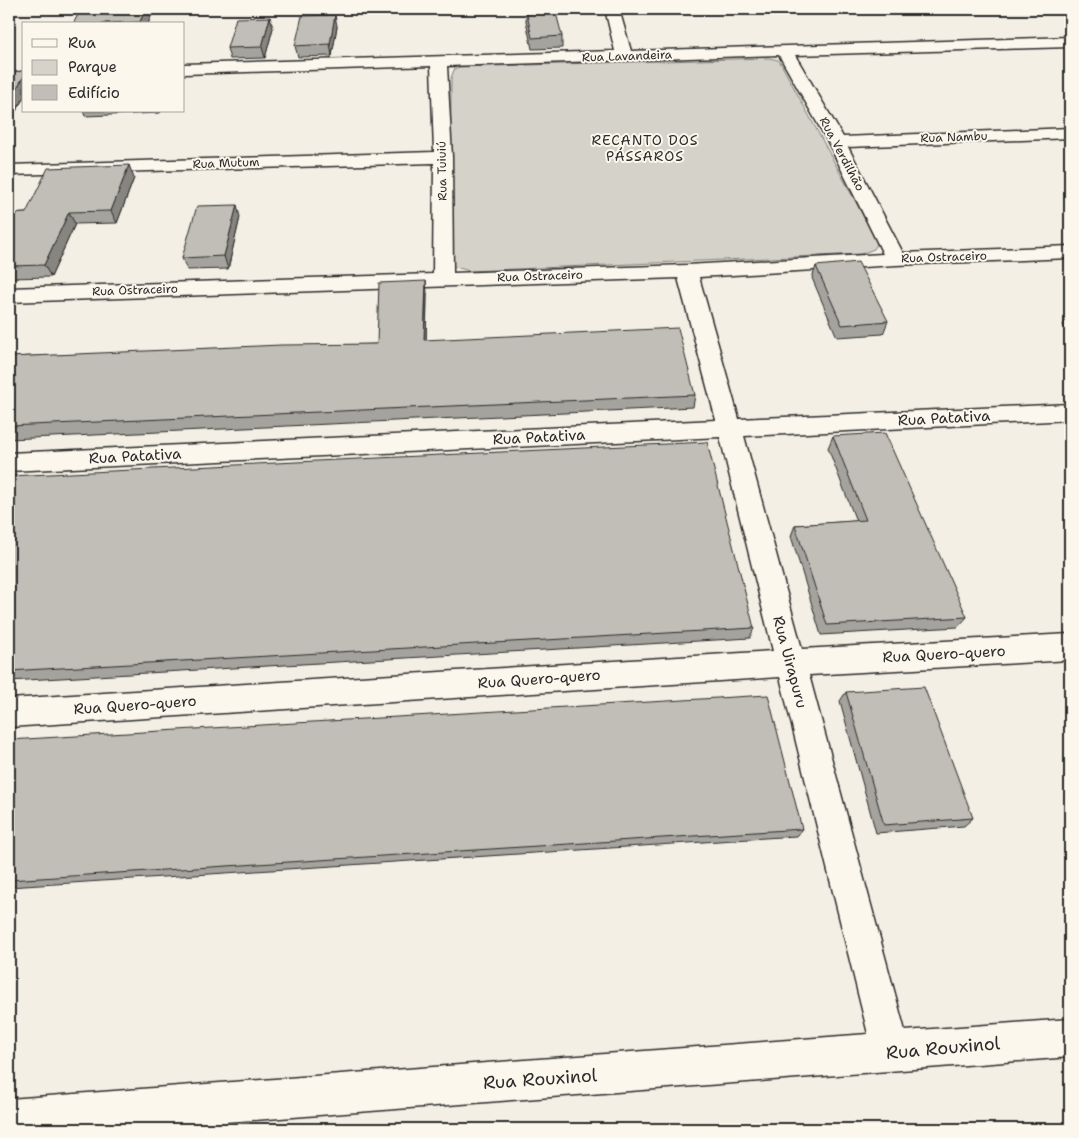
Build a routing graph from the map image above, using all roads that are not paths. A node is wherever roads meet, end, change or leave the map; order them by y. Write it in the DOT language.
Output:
graph roads {
  1 [pos="612,9"];
  2 [pos="1070,42"];
  3 [pos="784,52"];
  4 [pos="624,55"];
  5 [pos="439,62"];
  6 [pos="185,70"];
  7 [pos="1070,133"];
  8 [pos="837,142"];
  9 [pos="443,157"];
  10 [pos="9,170"];
  11 [pos="1070,252"];
  12 [pos="896,259"];
  13 [pos="687,272"];
  14 [pos="443,279"];
  15 [pos="9,295"];
  16 [pos="1070,412"];
  17 [pos="730,428"];
  18 [pos="9,462"];
  19 [pos="1070,647"];
  20 [pos="791,663"];
  21 [pos="9,713"];
  22 [pos="1070,1038"];
  23 [pos="892,1053"];
  24 [pos="9,1119"];
  1 -- 4 [label="street"];
  2 -- 3 [label="street, Rua Lavandeira"];
  3 -- 4 [label="street, Rua Lavandeira"];
  3 -- 8 [label="street, Rua Verdilhão"];
  4 -- 5 [label="street, Rua Lavandeira"];
  5 -- 6 [label="street, Rua Lavandeira"];
  5 -- 9 [label="street, Rua Tuiuiú"];
  7 -- 8 [label="street, Rua Nambu"];
  8 -- 12 [label="street, Rua Verdilhão"];
  9 -- 10 [label="street, Rua Mutum"];
  9 -- 14 [label="street, Rua Tuiuiú"];
  11 -- 12 [label="street, Rua Ostraceiro"];
  12 -- 13 [label="street, Rua Ostraceiro"];
  13 -- 14 [label="street, Rua Ostraceiro"];
  13 -- 17 [label="street, Rua Uirapuru"];
  14 -- 15 [label="street, Rua Ostraceiro"];
  16 -- 17 [label="street, Rua Patativa"];
  17 -- 18 [label="street, Rua Patativa"];
  17 -- 20 [label="street, Rua Uirapuru"];
  19 -- 20 [label="street, Rua Quero-quero"];
  20 -- 21 [label="street, Rua Quero-quero"];
  20 -- 23 [label="street, Rua Uirapuru"];
  22 -- 23 [label="street, Rua Rouxinol"];
  23 -- 24 [label="street, Rua Rouxinol"];
}
